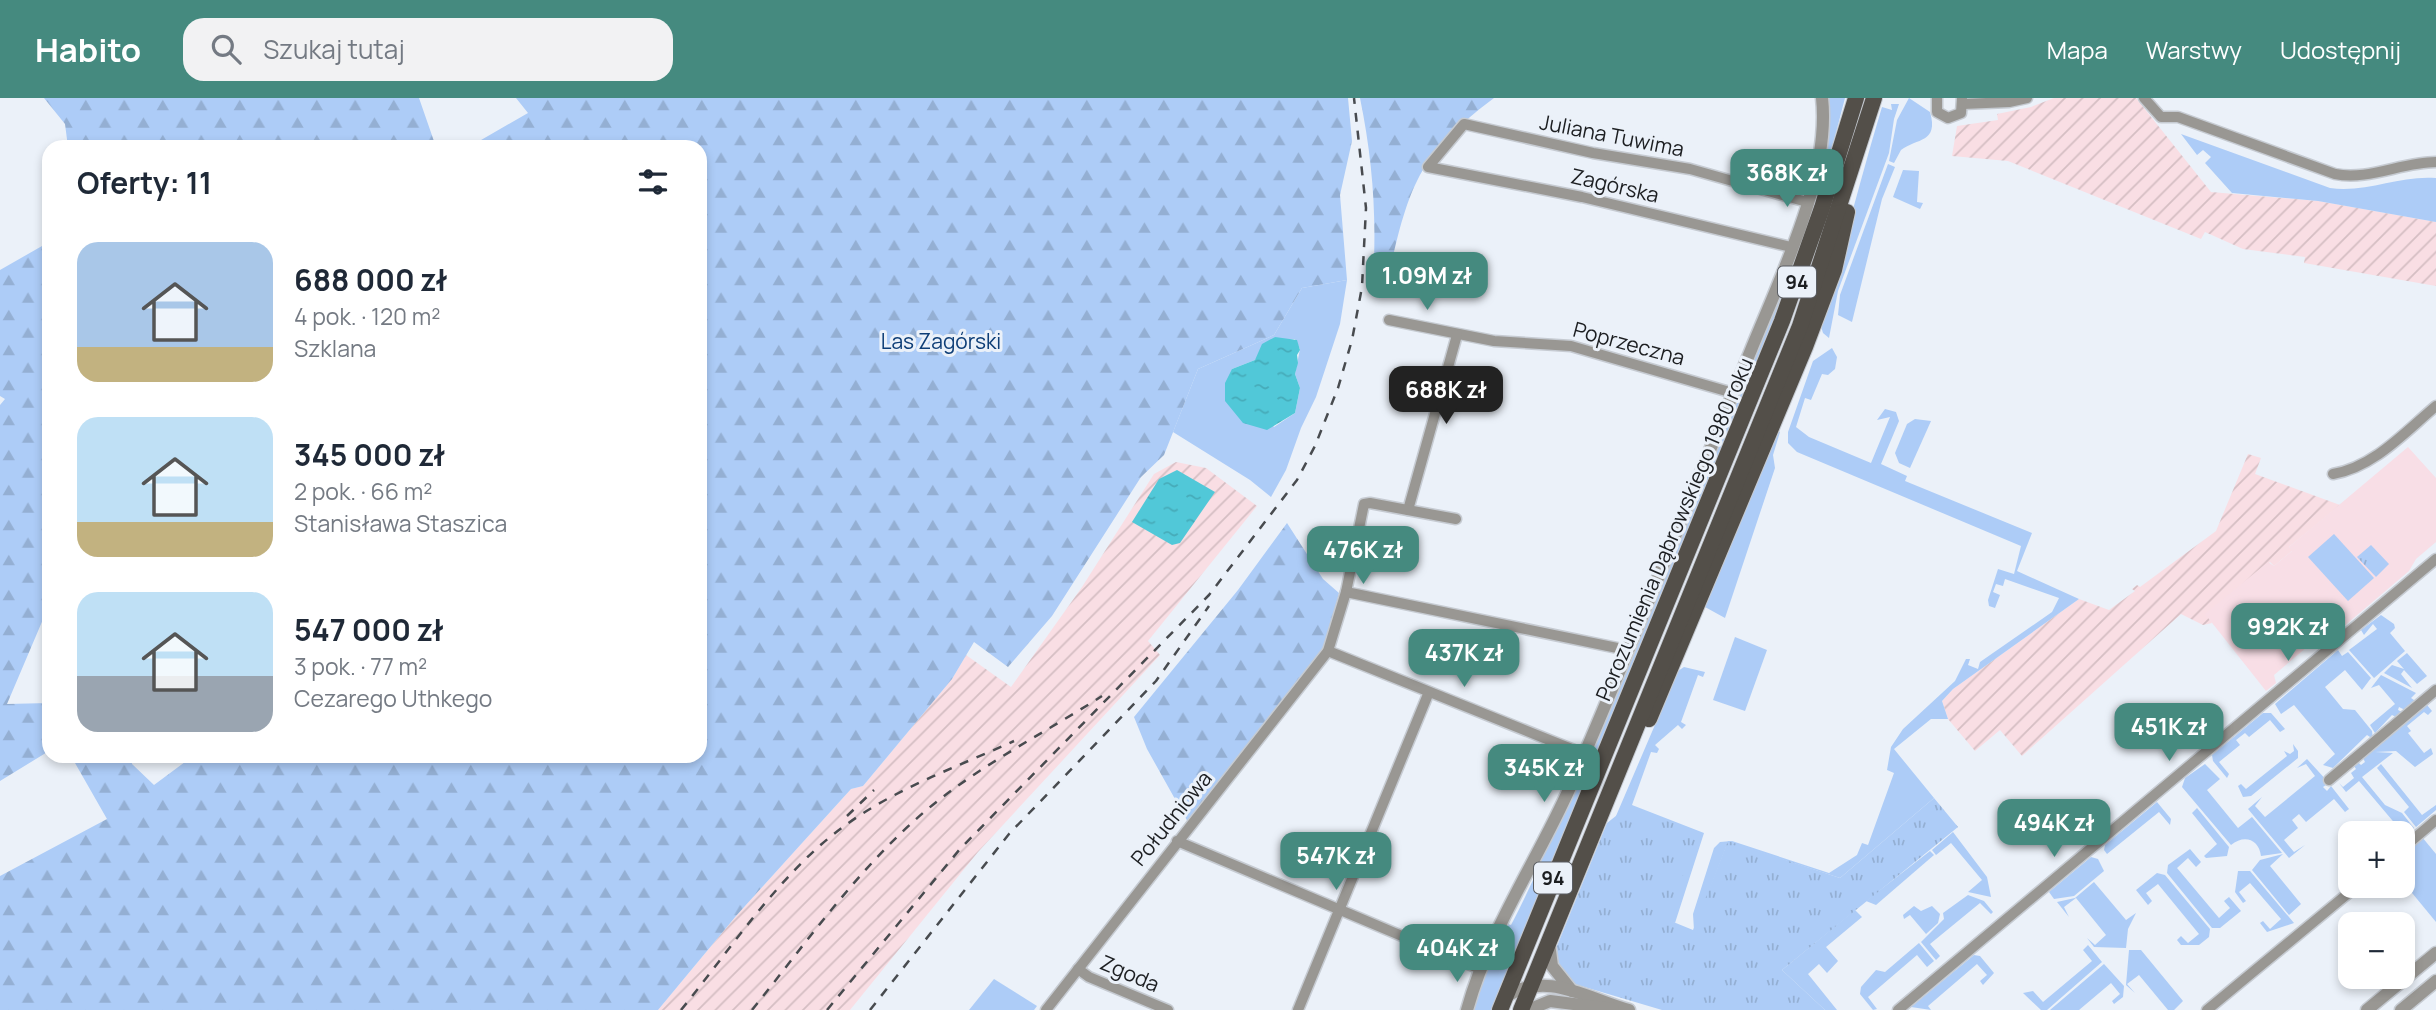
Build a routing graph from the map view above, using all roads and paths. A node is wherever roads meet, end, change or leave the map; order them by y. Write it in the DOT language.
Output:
graph roads {
  1 [pos="1822,98"];
  2 [pos="1856,98"];
  3 [pos="1936,98"];
  4 [pos="2027,98"];
  5 [pos="2144,98"];
  6 [pos="1873,101"];
  7 [pos="1963,101"];
  8 [pos="2436,162"];
  9 [pos="1428,167"];
  10 [pos="1807,202"];
  11 [pos="1791,247"];
  12 [pos="1389,320"];
  13 [pos="1457,335"];
  14 [pos="1733,393"];
  15 [pos="2436,406"];
  16 [pos="2333,474"];
  17 [pos="1408,510"];
  18 [pos="1456,519"];
  19 [pos="2436,559"];
  20 [pos="1346,592"];
  21 [pos="1627,650"];
  22 [pos="1328,651"];
  23 [pos="2436,690"];
  24 [pos="1429,692"];
  25 [pos="1584,754"];
  26 [pos="2329,780"];
  27 [pos="2436,820"];
  28 [pos="2415,838"];
  29 [pos="1177,841"];
  30 [pos="2342,898"];
  31 [pos="1339,911"];
  32 [pos="1548,939"];
  33 [pos="1522,951"];
  34 [pos="2436,953"];
  35 [pos="1078,969"];
  36 [pos="1480,969"];
  37 [pos="2436,981"];
  38 [pos="1531,984"];
  39 [pos="1572,991"];
  40 [pos="1550,1001"];
  41 [pos="1502,1004"];
  42 [pos="1046,1010"];
  43 [pos="1168,1010"];
  44 [pos="1298,1010"];
  45 [pos="1468,1010"];
  46 [pos="1521,1010"];
  47 [pos="1528,1010"];
  48 [pos="1627,1010"];
  49 [pos="1898,1010"];
  50 [pos="2207,1010"];
  51 [pos="2367,1010"];
  52 [pos="2401,1010"];
  1 -- 10 [label="street"];
  2 -- 33 [label="main road, Porozumienia Dąbrowskiego 1980 roku / 94"];
  3 -- 7 [label="street"];
  4 -- 7 [label="street"];
  5 -- 8 [label="street"];
  6 -- 32 [label="main road, Porozumienia Dąbrowskiego 1980 roku / 94"];
  9 -- 10 [label="street, Juliana Tuwima"];
  9 -- 11 [label="street, Zagórska"];
  10 -- 11 [label="street"];
  11 -- 14 [label="street"];
  12 -- 13 [label="street, Poprzeczna"];
  13 -- 14 [label="street, Poprzeczna"];
  13 -- 17 [label="street"];
  14 -- 21 [label="street"];
  15 -- 16 [label="street"];
  17 -- 18 [label="street"];
  17 -- 20 [label="street"];
  19 -- 49 [label="street"];
  20 -- 21 [label="street"];
  20 -- 22 [label="street"];
  21 -- 25 [label="street"];
  22 -- 24 [label="street"];
  22 -- 29 [label="street, Południowa"];
  23 -- 26 [label="street"];
  24 -- 25 [label="street"];
  24 -- 31 [label="street"];
  25 -- 36 [label="street"];
  27 -- 28 [label="street"];
  29 -- 31 [label="street"];
  29 -- 35 [label="street, Południowa"];
  30 -- 50 [label="street"];
  31 -- 36 [label="street"];
  31 -- 44 [label="street"];
  32 -- 38 [label="main road, Porozumienia Dąbrowskiego 1980 roku / 94"];
  32 -- 39 [label="street"];
  33 -- 38 [label="street"];
  33 -- 41 [label="main road, Porozumienia Dąbrowskiego 1980 roku / 94"];
  34 -- 51 [label="street"];
  35 -- 42 [label="street, Południowa"];
  35 -- 43 [label="street, Zgoda"];
  36 -- 45 [label="street"];
  37 -- 52 [label="street"];
  38 -- 39 [label="street"];
  38 -- 40 [label="street"];
  38 -- 41 [label="street"];
  38 -- 46 [label="main road, Porozumienia Dąbrowskiego 1980 roku / 94"];
  39 -- 48 [label="street"];
  40 -- 47 [label="street"];
  40 -- 48 [label="street"];
}
